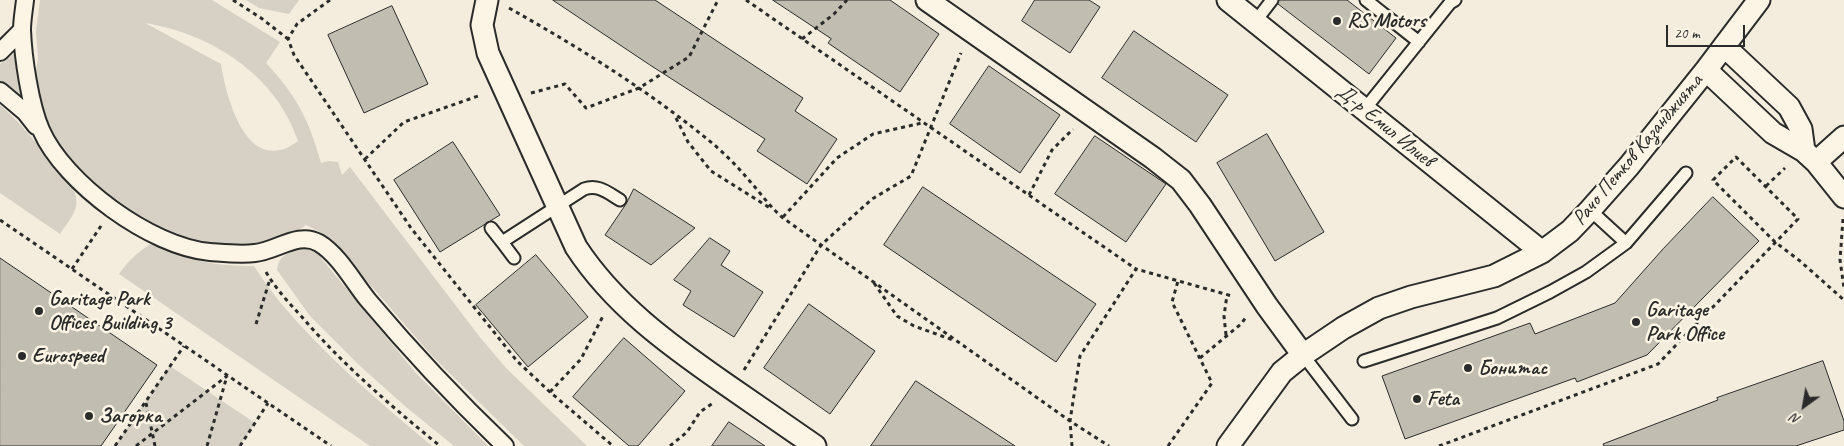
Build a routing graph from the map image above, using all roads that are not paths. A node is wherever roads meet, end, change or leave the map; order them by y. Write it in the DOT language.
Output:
graph roads {
  1 [pos="26,0"];
  2 [pos="927,0"];
  3 [pos="1228,0"];
  4 [pos="1272,0"];
  5 [pos="1366,0"];
  6 [pos="1455,0"];
  7 [pos="1759,0"];
  8 [pos="495,2"];
  9 [pos="1255,22"];
  10 [pos="22,30"];
  11 [pos="1419,42"];
  12 [pos="1724,46"];
  13 [pos="0,52"];
  14 [pos="1706,70"];
  15 [pos="0,91"];
  16 [pos="1364,110"];
  17 [pos="41,131"];
  18 [pos="1844,137"];
  19 [pos="1810,156"];
  20 [pos="1686,172"];
  21 [pos="1844,197"];
  22 [pos="620,200"];
  23 [pos="557,206"];
  24 [pos="1590,210"];
  25 [pos="490,228"];
  26 [pos="502,242"];
  27 [pos="1626,243"];
  28 [pos="1542,252"];
  29 [pos="514,258"];
  30 [pos="1303,355"];
  31 [pos="1364,361"];
  32 [pos="1352,419"];
  33 [pos="505,446"];
  34 [pos="815,446"];
  35 [pos="1228,446"];
  1 -- 10 [label="street"];
  2 -- 30 [label="street"];
  3 -- 9 [label="street, Д-р Емил Илиев"];
  4 -- 9 [label="lane"];
  5 -- 11 [label="lane"];
  6 -- 11 [label="lane"];
  7 -- 12 [label="street, Рачо Петков Казанджията"];
  8 -- 23 [label="street"];
  9 -- 16 [label="street, Д-р Емил Илиев"];
  10 -- 13 [label="street"];
  10 -- 17 [label="street"];
  11 -- 16 [label="lane"];
  12 -- 14 [label="street, Рачо Петков Казанджията"];
  12 -- 19 [label="street"];
  14 -- 19 [label="street"];
  14 -- 24 [label="street, Рачо Петков Казанджията"];
  15 -- 17 [label="street"];
  16 -- 28 [label="street, Д-р Емил Илиев"];
  17 -- 33 [label="street"];
  18 -- 19 [label="street"];
  19 -- 21 [label="street"];
  20 -- 27 [label="lane"];
  22 -- 23 [label="lane"];
  23 -- 26 [label="lane"];
  23 -- 34 [label="street"];
  24 -- 27 [label="lane"];
  24 -- 28 [label="street, Рачо Петков Казанджията"];
  25 -- 26 [label="lane"];
  26 -- 29 [label="lane"];
  27 -- 31 [label="lane"];
  28 -- 30 [label="street, Рачо Петков Казанджията"];
  30 -- 32 [label="lane"];
  30 -- 35 [label="street, Рачо Петков Казанджията"];
}
